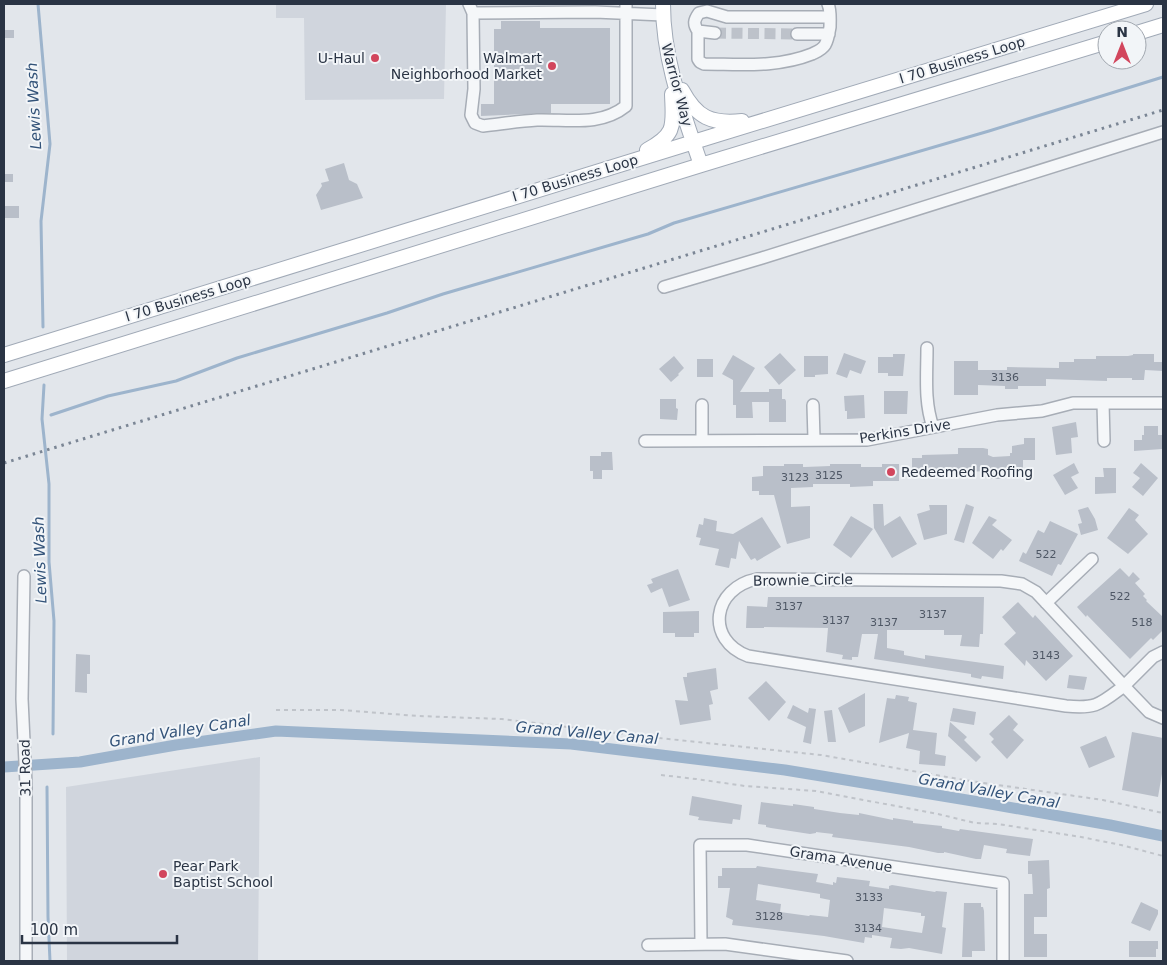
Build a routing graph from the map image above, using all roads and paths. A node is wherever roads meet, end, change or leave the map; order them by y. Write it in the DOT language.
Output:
graph roads {
  1 [pos="828,4"];
  2 [pos="1146,4"];
  3 [pos="471,8"];
  4 [pos="595,8"];
  5 [pos="626,8"];
  6 [pos="663,9"];
  7 [pos="830,17"];
  8 [pos="1163,25"];
  9 [pos="1147,30"];
  10 [pos="698,32"];
  11 [pos="715,33"];
  12 [pos="829,34"];
  13 [pos="1097,45"];
  14 [pos="811,54"];
  15 [pos="670,68"];
  16 [pos="802,108"];
  17 [pos="1163,132"];
  18 [pos="693,142"];
  19 [pos="701,165"];
  20 [pos="589,174"];
  21 [pos="664,286"];
  22 [pos="927,348"];
  23 [pos="4,355"];
  24 [pos="4,381"];
  25 [pos="1104,403"];
  26 [pos="1163,403"];
  27 [pos="702,405"];
  28 [pos="814,405"];
  29 [pos="933,427"];
  30 [pos="814,439"];
  31 [pos="645,441"];
  32 [pos="1104,441"];
  33 [pos="702,442"];
  34 [pos="1092,559"];
  35 [pos="24,576"];
  36 [pos="1046,602"];
  37 [pos="1163,652"];
  38 [pos="1124,686"];
  39 [pos="276,710"];
  40 [pos="1163,718"];
  41 [pos="661,776"];
  42 [pos="1163,813"];
  43 [pos="1163,856"];
  44 [pos="701,944"];
  45 [pos="648,945"];
  46 [pos="803,958"];
  47 [pos="26,961"];
  48 [pos="847,961"];
  49 [pos="1003,961"];
  1 -- 7 [label="street"];
  2 -- 16 [label="main road, I 70 Business Loop"];
  3 -- 4 [label="street"];
  3 -- 5 [label="street"];
  4 -- 5 [label="street"];
  5 -- 6 [label="street"];
  6 -- 15 [label="main road, Warrior Way"];
  7 -- 10 [label="street"];
  7 -- 12 [label="street"];
  8 -- 9 [label="main road"];
  10 -- 11 [label="street"];
  10 -- 14 [label="street"];
  12 -- 14 [label="street"];
  12 -- 14 [label="street"];
  13 -- 19 [label="main road, I 70 Business Loop"];
  15 -- 16 [label="main road"];
  15 -- 18 [label="main road, Warrior Way"];
  15 -- 20 [label="main road"];
  16 -- 18 [label="main road, I 70 Business Loop"];
  17 -- 21 [label="street"];
  18 -- 19 [label="main road, Warrior Way"];
  18 -- 20 [label="main road, I 70 Business Loop"];
  19 -- 24 [label="main road, I 70 Business Loop"];
  20 -- 23 [label="main road, I 70 Business Loop"];
  22 -- 29 [label="street"];
  25 -- 26 [label="street, Perkins Drive"];
  25 -- 29 [label="street, Perkins Drive"];
  25 -- 32 [label="street"];
  27 -- 33 [label="street"];
  28 -- 30 [label="street"];
  29 -- 30 [label="street, Perkins Drive"];
  30 -- 33 [label="street, Perkins Drive"];
  31 -- 33 [label="street, Perkins Drive"];
  34 -- 36 [label="street"];
  35 -- 47 [label="street, 31 Road"];
  36 -- 38 [label="street, Brownie Circle"];
  36 -- 38 [label="street, Brownie Circle"];
  37 -- 38 [label="street"];
  38 -- 40 [label="street, Brownie Circle"];
  39 -- 42 [label="path"];
  41 -- 43 [label="path"];
  44 -- 45 [label="street"];
  44 -- 46 [label="street"];
  44 -- 49 [label="street, Grama Avenue"];
  46 -- 48 [label="street"];
}
